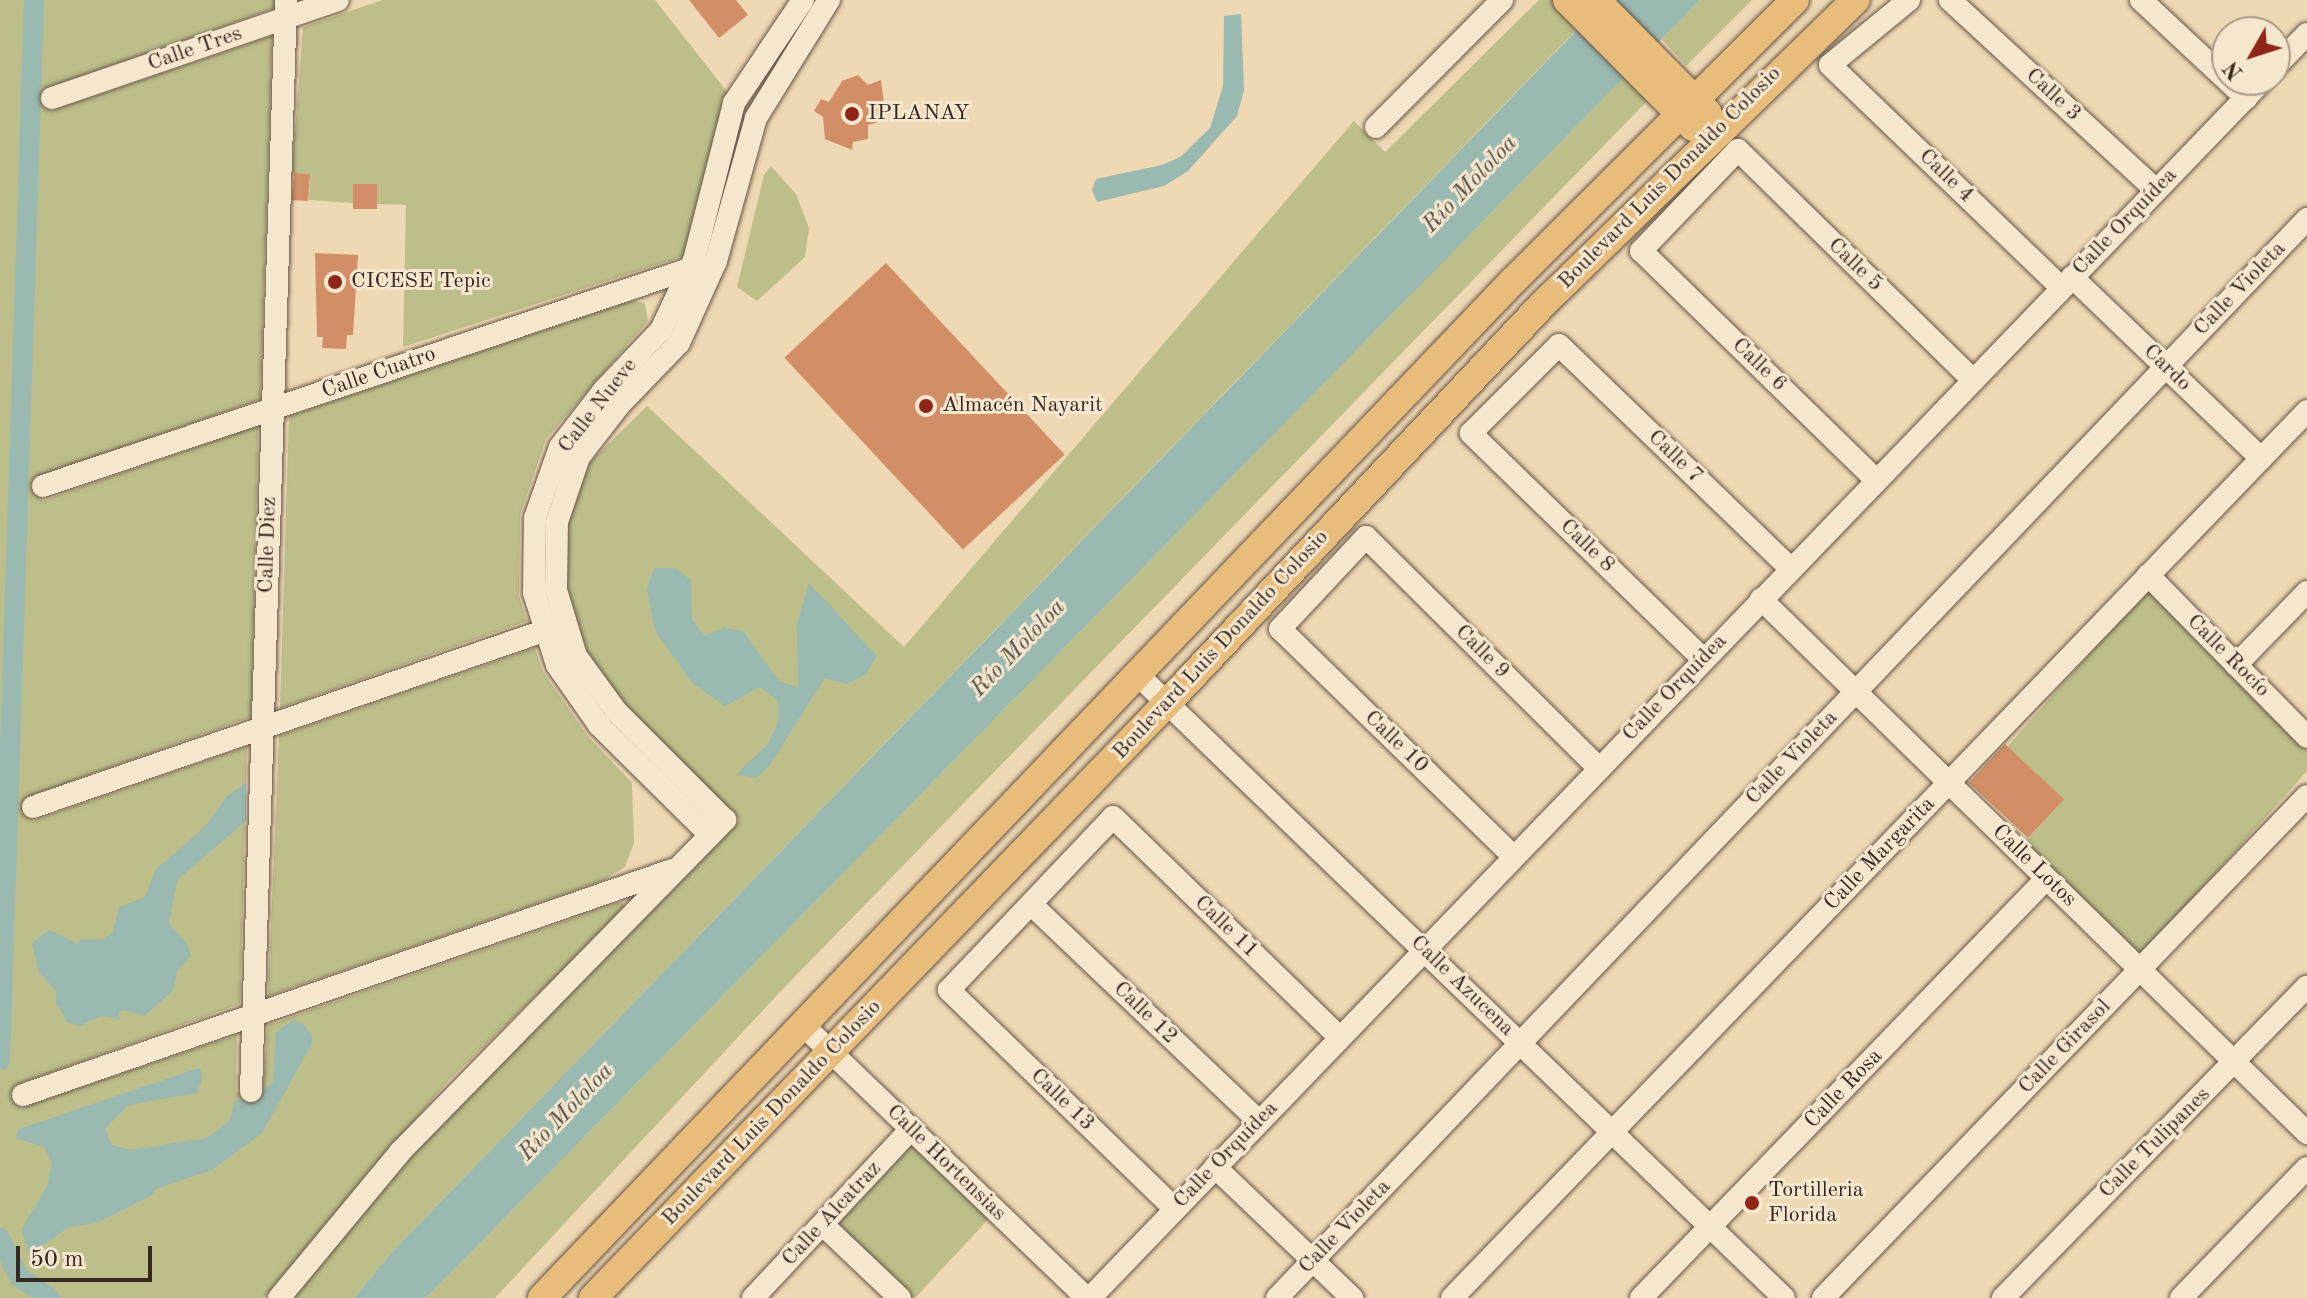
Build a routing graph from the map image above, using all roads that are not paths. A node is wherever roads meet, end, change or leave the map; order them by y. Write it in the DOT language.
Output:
graph roads {
  1 [pos="338,0"];
  2 [pos="803,0"];
  3 [pos="829,0"];
  4 [pos="1502,0"];
  5 [pos="1795,0"];
  6 [pos="1856,0"];
  7 [pos="1909,0"];
  8 [pos="1950,0"];
  9 [pos="2141,0"];
  10 [pos="1581,5"];
  11 [pos="286,9"];
  12 [pos="2307,34"];
  13 [pos="2291,50"];
  14 [pos="52,98"];
  15 [pos="2246,98"];
  16 [pos="1688,106"];
  17 [pos="1376,127"];
  18 [pos="1714,134"];
  19 [pos="1738,150"];
  20 [pos="2156,190"];
  21 [pos="2307,219"];
  22 [pos="716,261"];
  23 [pos="690,268"];
  24 [pos="2067,282"];
  25 [pos="1559,345"];
  26 [pos="2166,367"];
  27 [pos="1973,380"];
  28 [pos="273,409"];
  29 [pos="2307,411"];
  30 [pos="2261,458"];
  31 [pos="1876,480"];
  32 [pos="43,486"];
  33 [pos="1366,537"];
  34 [pos="1790,568"];
  35 [pos="2148,575"];
  36 [pos="2307,592"];
  37 [pos="1761,599"];
  38 [pos="556,627"];
  39 [pos="1703,659"];
  40 [pos="2236,665"];
  41 [pos="1138,675"];
  42 [pos="1856,692"];
  43 [pos="1167,703"];
  44 [pos="263,728"];
  45 [pos="2307,737"];
  46 [pos="1598,767"];
  47 [pos="1948,783"];
  48 [pos="2307,796"];
  49 [pos="33,807"];
  50 [pos="1513,856"];
  51 [pos="677,868"];
  52 [pos="2046,879"];
  53 [pos="924,904"];
  54 [pos="1032,905"];
  55 [pos="1424,949"];
  56 [pos="2140,969"];
  57 [pos="2307,987"];
  58 [pos="253,1015"];
  59 [pos="806,1028"];
  60 [pos="1339,1037"];
  61 [pos="1521,1043"];
  62 [pos="831,1052"];
  63 [pos="2235,1062"];
  64 [pos="251,1091"];
  65 [pos="23,1095"];
  66 [pos="1259,1121"];
  67 [pos="911,1129"];
  68 [pos="1613,1132"];
  69 [pos="2307,1133"];
  70 [pos="1215,1167"];
  71 [pos="2307,1168"];
  72 [pos="1175,1209"];
  73 [pos="823,1225"];
  74 [pos="1710,1227"];
  75 [pos="1313,1261"];
  76 [pos="279,1298"];
  77 [pos="542,1298"];
  78 [pos="593,1298"];
  79 [pos="753,1298"];
  80 [pos="900,1298"];
  81 [pos="1088,1298"];
  82 [pos="1277,1298"];
  83 [pos="1352,1298"];
  84 [pos="1452,1298"];
  85 [pos="1641,1298"];
  86 [pos="1784,1298"];
  87 [pos="1823,1298"];
  88 [pos="2003,1298"];
  89 [pos="2181,1298"];
  1 -- 11 [label="street, Calle Tres"];
  2 -- 23 [label="street, Calle Nueve"];
  3 -- 22 [label="street, Calle Nueve"];
  4 -- 17 [label="street"];
  5 -- 16 [label="main road, Boulevard Luis Donaldo Colosio"];
  6 -- 18 [label="main road, Boulevard Luis Donaldo Colosio"];
  7 -- 24 [label="street, Calle 4"];
  8 -- 20 [label="street, Calle 3"];
  9 -- 15 [label="street"];
  10 -- 16 [label="main road"];
  11 -- 14 [label="street, Calle Tres"];
  11 -- 28 [label="street, Calle Diez"];
  12 -- 13 [label="street"];
  15 -- 20 [label="street, Calle Orquídea"];
  16 -- 18 [label="main road"];
  16 -- 41 [label="main road, Boulevard Luis Donaldo Colosio"];
  18 -- 43 [label="main road, Boulevard Luis Donaldo Colosio"];
  19 -- 27 [label="street, Calle 5"];
  19 -- 31 [label="street, Calle 6"];
  20 -- 24 [label="street, Calle Orquídea"];
  21 -- 26 [label="street, Calle Violeta"];
  22 -- 23 [label="street, Calle Cuatro"];
  22 -- 38 [label="street, Calle Nueve"];
  23 -- 28 [label="street, Calle Cuatro"];
  23 -- 38 [label="street, Calle Nueve"];
  24 -- 26 [label="street, Cardo"];
  24 -- 27 [label="street, Calle Orquídea"];
  25 -- 34 [label="street, Calle 7"];
  25 -- 39 [label="street, Calle 8"];
  26 -- 30 [label="street, Cardo"];
  26 -- 42 [label="street, Calle Violeta"];
  27 -- 31 [label="street, Calle Orquídea"];
  28 -- 32 [label="street, Calle Cuatro"];
  28 -- 44 [label="street, Calle Diez"];
  29 -- 30 [label="street, Calle Margarita"];
  30 -- 35 [label="street, Calle Margarita"];
  31 -- 34 [label="street, Calle Orquídea"];
  33 -- 46 [label="street, Calle 9"];
  33 -- 50 [label="street, Calle 10"];
  34 -- 37 [label="street, Calle Orquídea"];
  35 -- 40 [label="street, Calle Rocío"];
  35 -- 47 [label="street, Calle Margarita"];
  36 -- 40 [label="street"];
  37 -- 39 [label="street, Calle Orquídea"];
  37 -- 42 [label="street, Calle Lotos"];
  38 -- 44 [label="street"];
  38 -- 51 [label="street, Calle Nueve"];
  39 -- 46 [label="street, Calle Orquídea"];
  40 -- 45 [label="street, Calle Rocío"];
  41 -- 43 [label="street, Calle Azucena"];
  41 -- 53 [label="main road, Boulevard Luis Donaldo Colosio"];
  42 -- 47 [label="street, Calle Lotos"];
  42 -- 61 [label="street, Calle Violeta"];
  43 -- 55 [label="street, Calle Azucena"];
  43 -- 62 [label="main road, Boulevard Luis Donaldo Colosio"];
  44 -- 49 [label="street"];
  44 -- 58 [label="street, Calle Diez"];
  46 -- 50 [label="street, Calle Orquídea"];
  47 -- 52 [label="street, Calle Lotos"];
  47 -- 68 [label="street, Calle Margarita"];
  48 -- 56 [label="street, Calle Girasol"];
  50 -- 55 [label="street, Calle Orquídea"];
  51 -- 58 [label="street"];
  51 -- 76 [label="street"];
  52 -- 56 [label="street, Calle Lotos"];
  52 -- 74 [label="street, Calle Rosa"];
  53 -- 59 [label="main road, Boulevard Luis Donaldo Colosio"];
  53 -- 62 [label="main road"];
  54 -- 60 [label="street, Calle 11"];
  54 -- 66 [label="street, Calle 12"];
  54 -- 72 [label="street, Calle 13"];
  55 -- 60 [label="street, Calle Orquídea"];
  55 -- 61 [label="street, Calle Azucena"];
  56 -- 63 [label="street, Calle Lotos"];
  56 -- 87 [label="street, Calle Girasol"];
  57 -- 63 [label="street, Calle Tulipanes"];
  58 -- 64 [label="street, Calle Diez"];
  58 -- 65 [label="street"];
  59 -- 62 [label="street, Calle Hortensias"];
  59 -- 77 [label="main road, Boulevard Luis Donaldo Colosio"];
  60 -- 66 [label="street, Calle Orquídea"];
  61 -- 68 [label="street, Calle Azucena"];
  61 -- 75 [label="street, Calle Violeta"];
  62 -- 67 [label="street, Calle Hortensias"];
  62 -- 78 [label="main road, Boulevard Luis Donaldo Colosio"];
  63 -- 69 [label="street, Calle Lotos"];
  63 -- 88 [label="street, Calle Tulipanes"];
  66 -- 70 [label="street, Calle Orquídea"];
  67 -- 73 [label="street, Calle Alcatraz"];
  67 -- 81 [label="street, Calle Hortensias"];
  68 -- 74 [label="street, Calle Azucena"];
  68 -- 84 [label="street, Calle Margarita"];
  70 -- 72 [label="street, Calle Orquídea"];
  70 -- 75 [label="street"];
  71 -- 89 [label="street"];
  72 -- 81 [label="street, Calle Orquídea"];
  73 -- 79 [label="street, Calle Alcatraz"];
  73 -- 80 [label="street"];
  74 -- 85 [label="street, Calle Rosa"];
  74 -- 86 [label="street, Calle Azucena"];
  75 -- 82 [label="street, Calle Violeta"];
  75 -- 83 [label="street"];
}
